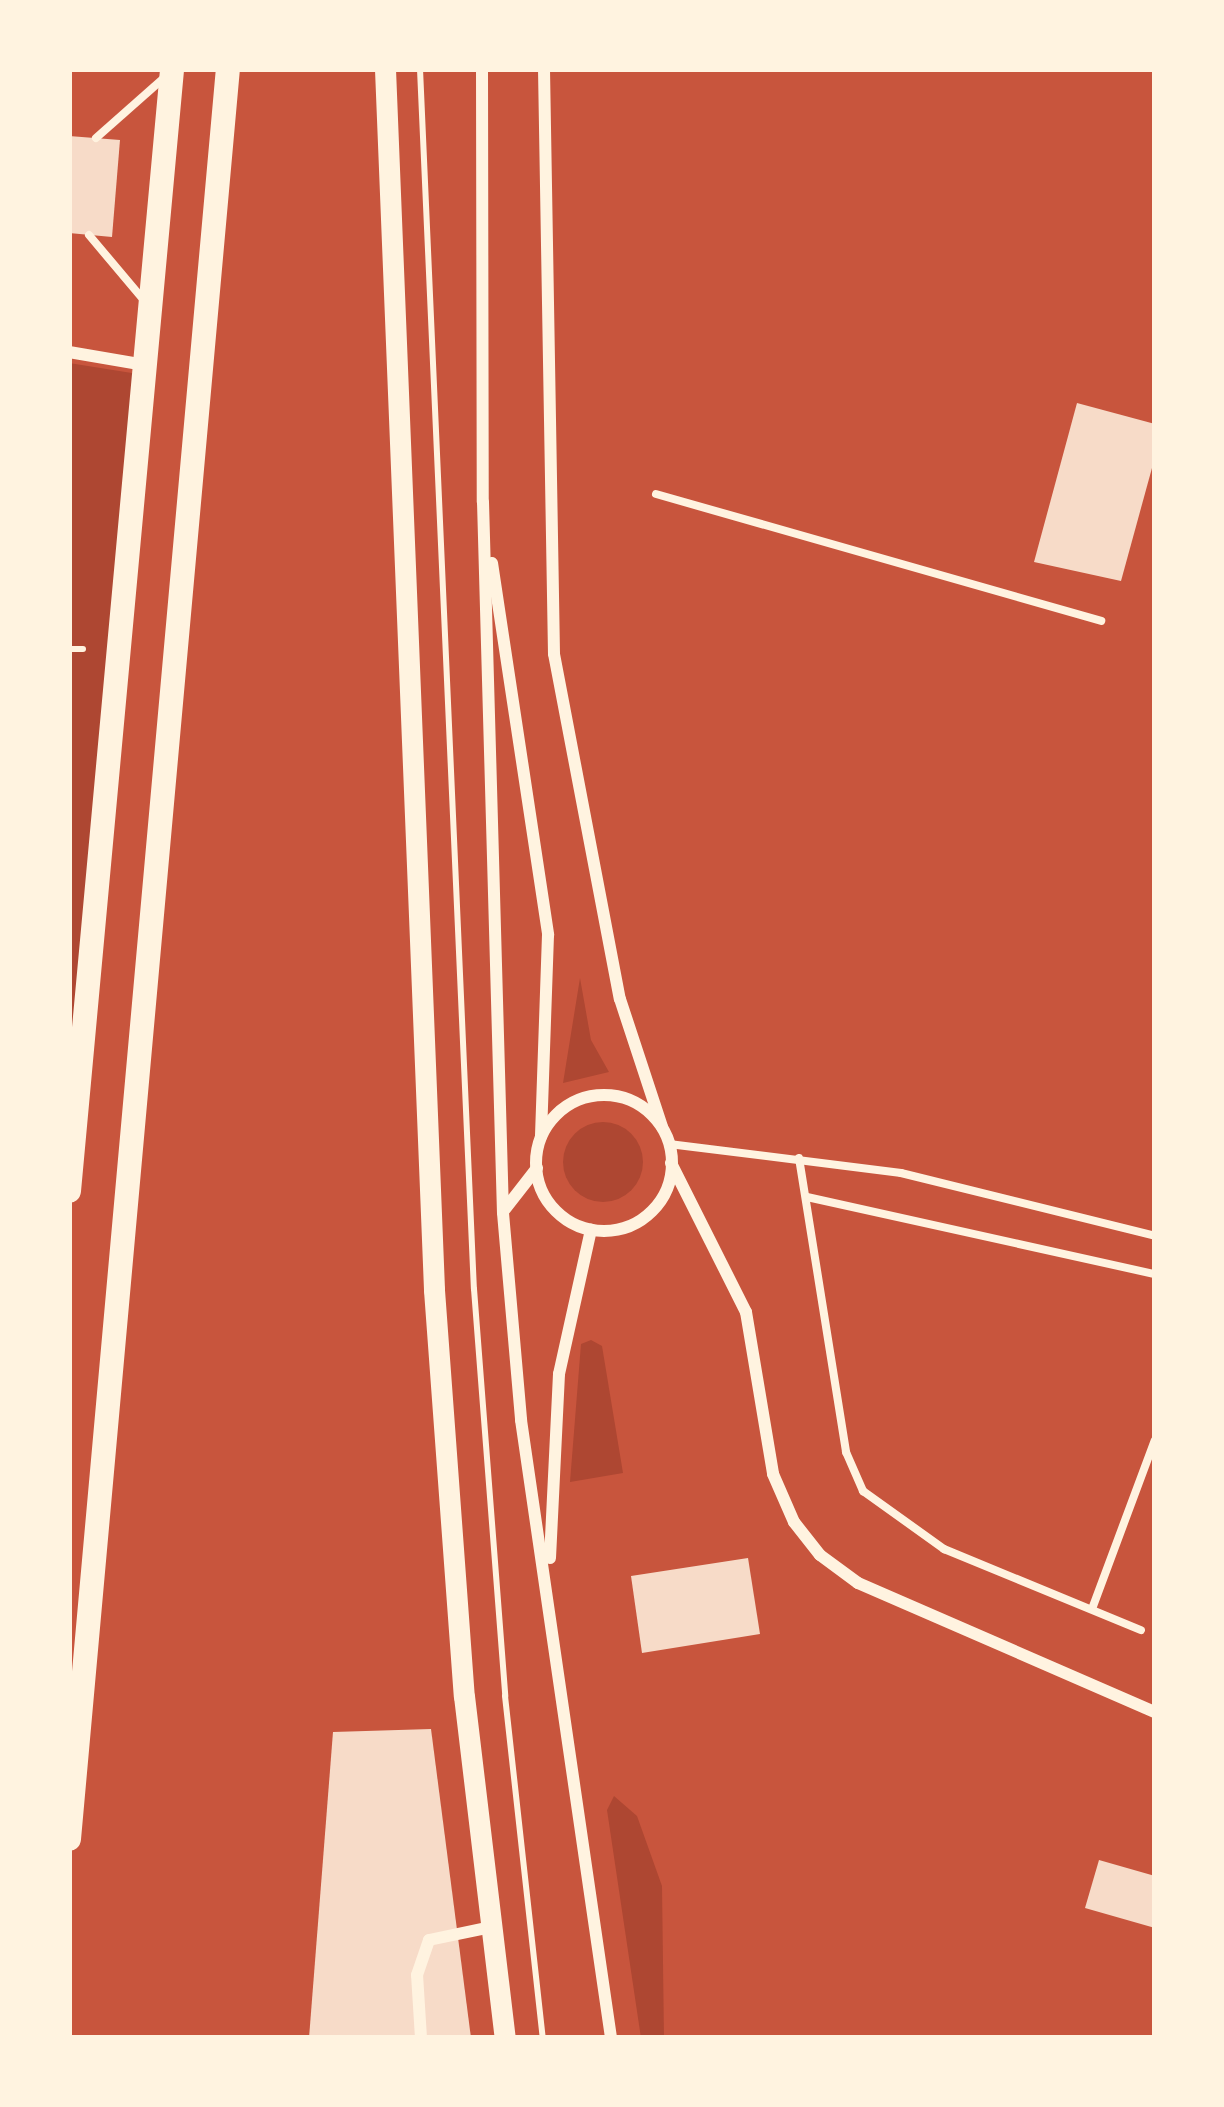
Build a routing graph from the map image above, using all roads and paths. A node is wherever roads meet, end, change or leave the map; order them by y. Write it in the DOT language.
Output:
graph roads {
  1 [pos="228,69"];
  2 [pos="386,69"];
  3 [pos="420,69"];
  4 [pos="482,69"];
  5 [pos="544,69"];
  6 [pos="172,70"];
  7 [pos="96,138"];
  8 [pos="89,235"];
  9 [pos="153,310"];
  10 [pos="69,352"];
  11 [pos="148,366"];
  12 [pos="656,494"];
  13 [pos="483,502"];
  14 [pos="1101,622"];
  15 [pos="69,649"];
  16 [pos="83,649"];
  17 [pos="662,1127"];
  18 [pos="541,1137"];
  19 [pos="669,1144"];
  20 [pos="799,1158"];
  21 [pos="671,1163"];
  22 [pos="536,1168"];
  23 [pos="69,1191"];
  24 [pos="808,1197"];
  25 [pos="503,1213"];
  26 [pos="591,1230"];
  27 [pos="1155,1236"];
  28 [pos="1155,1274"];
  29 [pos="1155,1440"];
  30 [pos="549,1577"];
  31 [pos="1092,1609"];
  32 [pos="1141,1630"];
  33 [pos="1155,1712"];
  34 [pos="69,1839"];
  35 [pos="490,1927"];
  36 [pos="421,2038"];
  37 [pos="505,2038"];
  38 [pos="543,2038"];
  39 [pos="611,2038"];
  1 -- 34 [label="main road"];
  2 -- 35 [label="main road"];
  3 -- 38 [label="path"];
  4 -- 13 [label="street"];
  5 -- 17 [label="street"];
  6 -- 7 [label="lane"];
  6 -- 9 [label="main road"];
  8 -- 9 [label="lane"];
  9 -- 11 [label="main road"];
  10 -- 11 [label="street"];
  11 -- 23 [label="main road"];
  12 -- 14 [label="lane"];
  13 -- 18 [label="street"];
  13 -- 25 [label="street"];
  15 -- 16 [label="path"];
  17 -- 18 [label="street"];
  17 -- 19 [label="street"];
  18 -- 22 [label="street"];
  19 -- 20 [label="lane"];
  19 -- 21 [label="street"];
  20 -- 24 [label="lane"];
  20 -- 27 [label="lane"];
  21 -- 26 [label="street"];
  21 -- 33 [label="street"];
  22 -- 25 [label="street"];
  22 -- 26 [label="street"];
  24 -- 28 [label="lane"];
  24 -- 31 [label="lane"];
  25 -- 30 [label="street"];
  26 -- 30 [label="street"];
  29 -- 31 [label="lane"];
  30 -- 39 [label="street"];
  31 -- 32 [label="lane"];
  35 -- 36 [label="street"];
  35 -- 37 [label="main road"];
}
